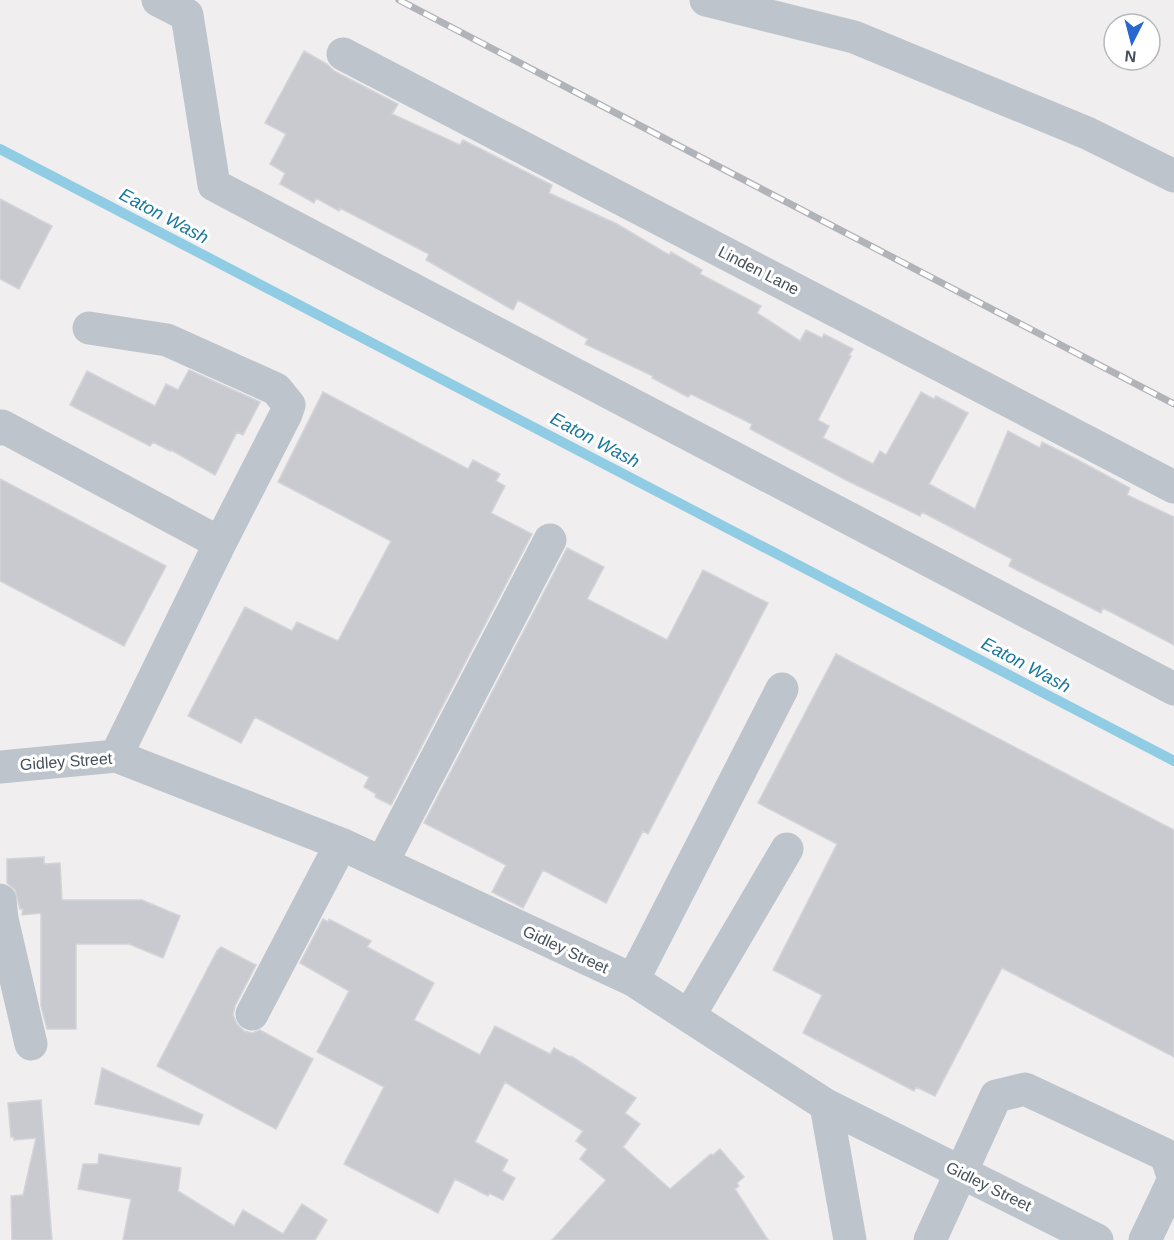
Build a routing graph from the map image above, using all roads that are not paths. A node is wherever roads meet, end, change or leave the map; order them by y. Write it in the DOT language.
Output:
graph roads {
  1 [pos="158,0"];
  2 [pos="706,0"];
  3 [pos="343,54"];
  4 [pos="1174,176"];
  5 [pos="89,328"];
  6 [pos="0,429"];
  7 [pos="1174,487"];
  8 [pos="550,540"];
  9 [pos="220,543"];
  10 [pos="782,689"];
  11 [pos="1174,689"];
  12 [pos="116,756"];
  13 [pos="0,767"];
  14 [pos="341,844"];
  15 [pos="787,849"];
  16 [pos="382,864"];
  17 [pos="0,900"];
  18 [pos="633,980"];
  19 [pos="252,1014"];
  20 [pos="689,1016"];
  21 [pos="31,1044"];
  22 [pos="826,1105"];
  23 [pos="961,1172"];
  24 [pos="1077,1236"];
  25 [pos="850,1240"];
  26 [pos="930,1240"];
  27 [pos="1145,1240"];
  1 -- 11 [label="street"];
  2 -- 4 [label="street"];
  3 -- 7 [label="street, Linden Lane"];
  5 -- 9 [label="street"];
  6 -- 9 [label="street"];
  8 -- 16 [label="street"];
  9 -- 12 [label="street"];
  10 -- 18 [label="street"];
  12 -- 13 [label="street, Gidley Street"];
  12 -- 14 [label="street, Gidley Street"];
  14 -- 16 [label="street, Gidley Street"];
  14 -- 19 [label="street"];
  15 -- 20 [label="street"];
  16 -- 18 [label="street, Gidley Street"];
  17 -- 21 [label="street"];
  18 -- 20 [label="street, Gidley Street"];
  20 -- 22 [label="street, Gidley Street"];
  22 -- 23 [label="street, Gidley Street"];
  22 -- 25 [label="street"];
  23 -- 24 [label="street, Gidley Street"];
  23 -- 26 [label="street"];
  23 -- 27 [label="street"];
}
